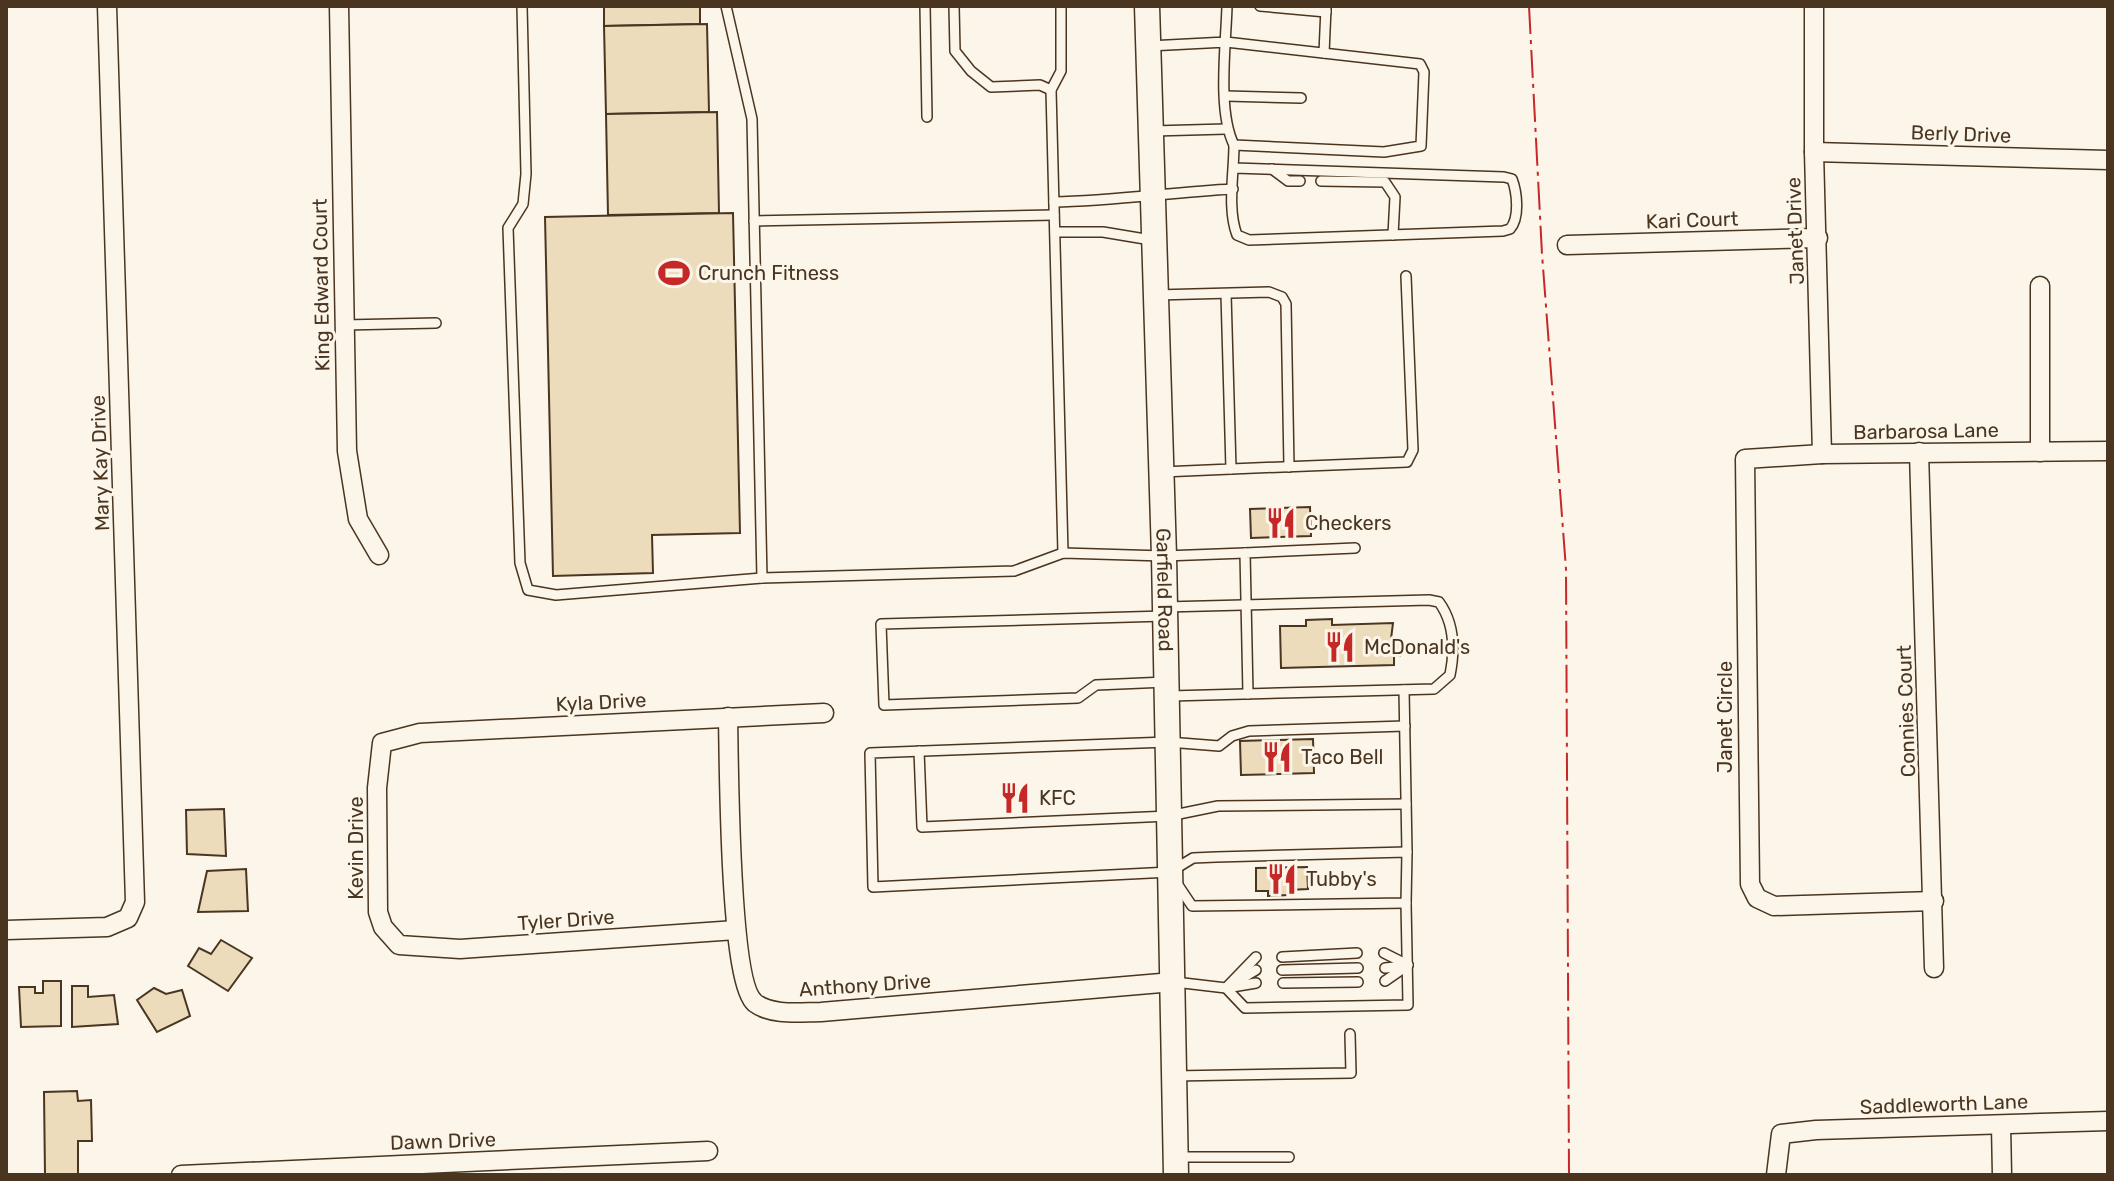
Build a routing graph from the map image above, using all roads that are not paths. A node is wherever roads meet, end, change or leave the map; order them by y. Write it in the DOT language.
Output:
graph roads {
  1 [pos="107,6"];
  2 [pos="339,6"];
  3 [pos="522,6"];
  4 [pos="726,6"];
  5 [pos="925,6"];
  6 [pos="954,6"];
  7 [pos="1061,6"];
  8 [pos="1147,6"];
  9 [pos="1227,6"];
  10 [pos="1260,6"];
  11 [pos="1814,6"];
  12 [pos="1326,9"];
  13 [pos="1226,42"];
  14 [pos="1148,46"];
  15 [pos="1324,53"];
  16 [pos="1051,90"];
  17 [pos="1226,96"];
  18 [pos="1301,98"];
  19 [pos="927,117"];
  20 [pos="1226,129"];
  21 [pos="1151,131"];
  22 [pos="1234,145"];
  23 [pos="1814,152"];
  24 [pos="2108,160"];
  25 [pos="1234,168"];
  26 [pos="1272,169"];
  27 [pos="1300,181"];
  28 [pos="1321,181"];
  29 [pos="1233,189"];
  30 [pos="1153,194"];
  31 [pos="1054,202"];
  32 [pos="1054,215"];
  33 [pos="754,221"];
  34 [pos="1055,232"];
  35 [pos="1393,235"];
  36 [pos="1818,238"];
  37 [pos="1155,240"];
  38 [pos="1567,245"];
  39 [pos="1406,276"];
  40 [pos="2040,286"];
  41 [pos="1226,294"];
  42 [pos="1156,295"];
  43 [pos="436,323"];
  44 [pos="344,325"];
  45 [pos="2108,451"];
  46 [pos="1919,452"];
  47 [pos="2040,452"];
  48 [pos="1822,454"];
  49 [pos="1745,459"];
  50 [pos="1289,467"];
  51 [pos="1231,469"];
  52 [pos="1161,472"];
  53 [pos="1355,548"];
  54 [pos="1063,553"];
  55 [pos="1245,553"];
  56 [pos="379,555"];
  57 [pos="1164,556"];
  58 [pos="762,578"];
  59 [pos="1247,605"];
  60 [pos="1165,612"];
  61 [pos="1166,689"];
  62 [pos="1404,690"];
  63 [pos="1248,694"];
  64 [pos="824,713"];
  65 [pos="728,717"];
  66 [pos="1405,726"];
  67 [pos="1168,742"];
  68 [pos="382,743"];
  69 [pos="919,751"];
  70 [pos="1406,804"];
  71 [pos="1169,816"];
  72 [pos="1407,852"];
  73 [pos="1170,872"];
  74 [pos="1934,901"];
  75 [pos="1406,903"];
  76 [pos="6,930"];
  77 [pos="736,930"];
  78 [pos="399,945"];
  79 [pos="1357,953"];
  80 [pos="1384,953"];
  81 [pos="1256,957"];
  82 [pos="1282,957"];
  83 [pos="1408,965"];
  84 [pos="1358,968"];
  85 [pos="1385,968"];
  86 [pos="1934,968"];
  87 [pos="1256,970"];
  88 [pos="1282,970"];
  89 [pos="1385,981"];
  90 [pos="1173,982"];
  91 [pos="1358,982"];
  92 [pos="1256,983"];
  93 [pos="1283,983"];
  94 [pos="1226,988"];
  95 [pos="1350,1034"];
  96 [pos="1174,1076"];
  97 [pos="2108,1121"];
  98 [pos="2001,1125"];
  99 [pos="708,1151"];
  100 [pos="1289,1157"];
  101 [pos="1176,1166"];
  102 [pos="555,1167"];
  103 [pos="340,1171"];
  104 [pos="181,1175"];
  105 [pos="1776,1175"];
  106 [pos="2002,1175"];
  1 -- 76 [label="street, Mary Kay Drive"];
  2 -- 44 [label="street, King Edward Court"];
  3 -- 58 [label="lane"];
  4 -- 33 [label="lane"];
  5 -- 19 [label="lane"];
  6 -- 16 [label="lane"];
  7 -- 16 [label="lane"];
  8 -- 14 [label="main road, Garfield Road"];
  9 -- 13 [label="lane"];
  10 -- 12 [label="lane"];
  11 -- 23 [label="street, Janet Drive"];
  12 -- 15 [label="lane"];
  13 -- 14 [label="lane"];
  13 -- 15 [label="lane"];
  13 -- 17 [label="lane"];
  14 -- 21 [label="main road, Garfield Road"];
  15 -- 22 [label="lane"];
  16 -- 31 [label="lane"];
  17 -- 18 [label="lane"];
  17 -- 20 [label="lane"];
  20 -- 21 [label="lane"];
  20 -- 22 [label="lane"];
  21 -- 30 [label="main road, Garfield Road"];
  22 -- 25 [label="lane"];
  23 -- 24 [label="street, Berly Drive"];
  23 -- 36 [label="street, Janet Drive"];
  25 -- 26 [label="lane"];
  25 -- 29 [label="lane"];
  26 -- 27 [label="lane"];
  26 -- 35 [label="lane"];
  28 -- 35 [label="lane"];
  29 -- 30 [label="lane"];
  29 -- 35 [label="lane"];
  30 -- 31 [label="lane"];
  30 -- 37 [label="main road, Garfield Road"];
  31 -- 32 [label="lane"];
  32 -- 33 [label="lane"];
  32 -- 34 [label="lane"];
  33 -- 58 [label="lane"];
  34 -- 37 [label="lane"];
  34 -- 54 [label="lane"];
  36 -- 38 [label="street, Kari Court"];
  36 -- 48 [label="street, Janet Drive"];
  37 -- 42 [label="main road, Garfield Road"];
  39 -- 50 [label="lane"];
  40 -- 47 [label="street"];
  41 -- 42 [label="lane"];
  41 -- 50 [label="lane"];
  41 -- 51 [label="lane"];
  42 -- 52 [label="main road, Garfield Road"];
  43 -- 44 [label="lane"];
  44 -- 56 [label="street, King Edward Court"];
  45 -- 47 [label="street, Barbarosa Lane"];
  46 -- 47 [label="street, Barbarosa Lane"];
  46 -- 48 [label="street, Barbarosa Lane"];
  46 -- 74 [label="street, Connies Court"];
  48 -- 49 [label="street, Barbarosa Lane"];
  49 -- 74 [label="street, Janet Circle"];
  50 -- 51 [label="lane"];
  51 -- 52 [label="lane"];
  52 -- 57 [label="main road, Garfield Road"];
  53 -- 55 [label="lane"];
  54 -- 57 [label="lane"];
  54 -- 58 [label="lane"];
  55 -- 57 [label="lane"];
  55 -- 59 [label="lane"];
  57 -- 60 [label="main road, Garfield Road"];
  59 -- 60 [label="lane"];
  59 -- 62 [label="lane"];
  59 -- 63 [label="lane"];
  60 -- 61 [label="main road, Garfield Road"];
  60 -- 61 [label="lane"];
  61 -- 63 [label="lane"];
  61 -- 67 [label="main road, Garfield Road"];
  62 -- 63 [label="lane"];
  62 -- 66 [label="lane"];
  64 -- 65 [label="street, Kyla Drive"];
  65 -- 68 [label="street, Kyla Drive"];
  65 -- 77 [label="street, Anthony Drive"];
  66 -- 67 [label="lane"];
  66 -- 70 [label="lane"];
  67 -- 69 [label="lane"];
  67 -- 71 [label="main road, Garfield Road"];
  68 -- 78 [label="street, Kevin Drive"];
  69 -- 71 [label="lane"];
  69 -- 73 [label="lane"];
  70 -- 71 [label="lane"];
  70 -- 72 [label="lane"];
  71 -- 73 [label="main road, Garfield Road"];
  72 -- 73 [label="lane"];
  72 -- 75 [label="lane"];
  73 -- 75 [label="lane"];
  73 -- 90 [label="main road, Garfield Road"];
  74 -- 86 [label="street, Connies Court"];
  75 -- 83 [label="lane"];
  77 -- 78 [label="street, Tyler Drive"];
  77 -- 90 [label="street, Anthony Drive"];
  79 -- 82 [label="lane"];
  80 -- 83 [label="lane"];
  81 -- 94 [label="lane"];
  83 -- 85 [label="lane"];
  83 -- 89 [label="lane"];
  83 -- 94 [label="lane"];
  84 -- 88 [label="lane"];
  87 -- 94 [label="lane"];
  90 -- 94 [label="lane"];
  90 -- 96 [label="main road, Garfield Road"];
  91 -- 93 [label="lane"];
  92 -- 94 [label="lane"];
  95 -- 96 [label="lane"];
  96 -- 101 [label="main road, Garfield Road"];
  97 -- 98 [label="street, Saddleworth Lane"];
  98 -- 105 [label="street, Saddleworth Lane"];
  98 -- 106 [label="street"];
  99 -- 102 [label="street, Dawn Drive"];
  100 -- 101 [label="lane"];
  102 -- 103 [label="street, Dawn Drive"];
  103 -- 104 [label="street, Dawn Drive"];
}
